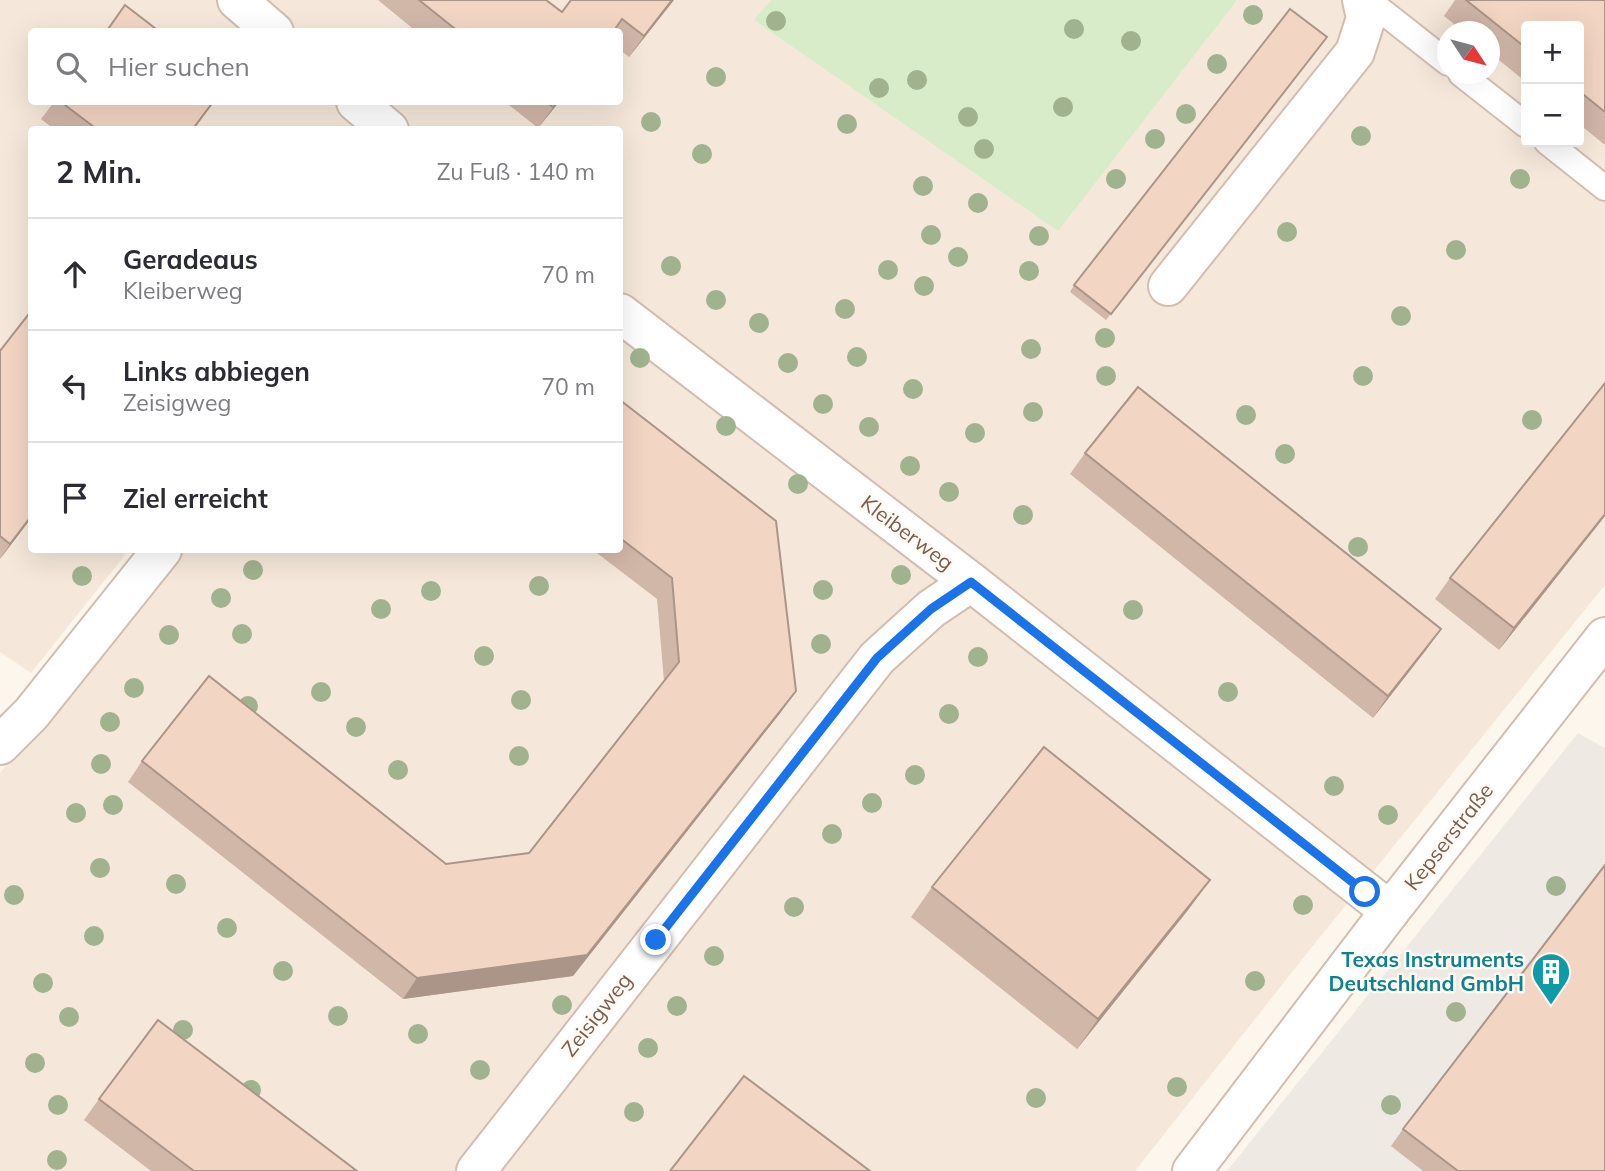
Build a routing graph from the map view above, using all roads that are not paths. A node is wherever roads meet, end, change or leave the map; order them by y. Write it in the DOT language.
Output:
graph roads {
  1 [pos="237,0"];
  2 [pos="1362,0"];
  3 [pos="1368,0"];
  4 [pos="269,28"];
  5 [pos="1437,55"];
  6 [pos="1474,84"];
  7 [pos="360,105"];
  8 [pos="1521,121"];
  9 [pos="384,126"];
  10 [pos="1553,147"];
  11 [pos="1605,188"];
  12 [pos="1168,286"];
  13 [pos="623,315"];
  14 [pos="160,553"];
  15 [pos="971,582"];
  16 [pos="1605,637"];
  17 [pos="0,745"];
  18 [pos="1390,911"];
  19 [pos="476,1171"];
  20 [pos="1192,1171"];
  1 -- 4 [label="street"];
  2 -- 12 [label="street"];
  3 -- 5 [label="lane"];
  6 -- 8 [label="lane"];
  7 -- 9 [label="street"];
  10 -- 11 [label="lane"];
  13 -- 15 [label="street, Kleiberweg"];
  14 -- 17 [label="street"];
  15 -- 18 [label="street, Kleiberweg"];
  15 -- 19 [label="street, Zeisigweg"];
  16 -- 18 [label="street, Kepserstraße"];
  18 -- 20 [label="street, Kepserstraße"];
}
